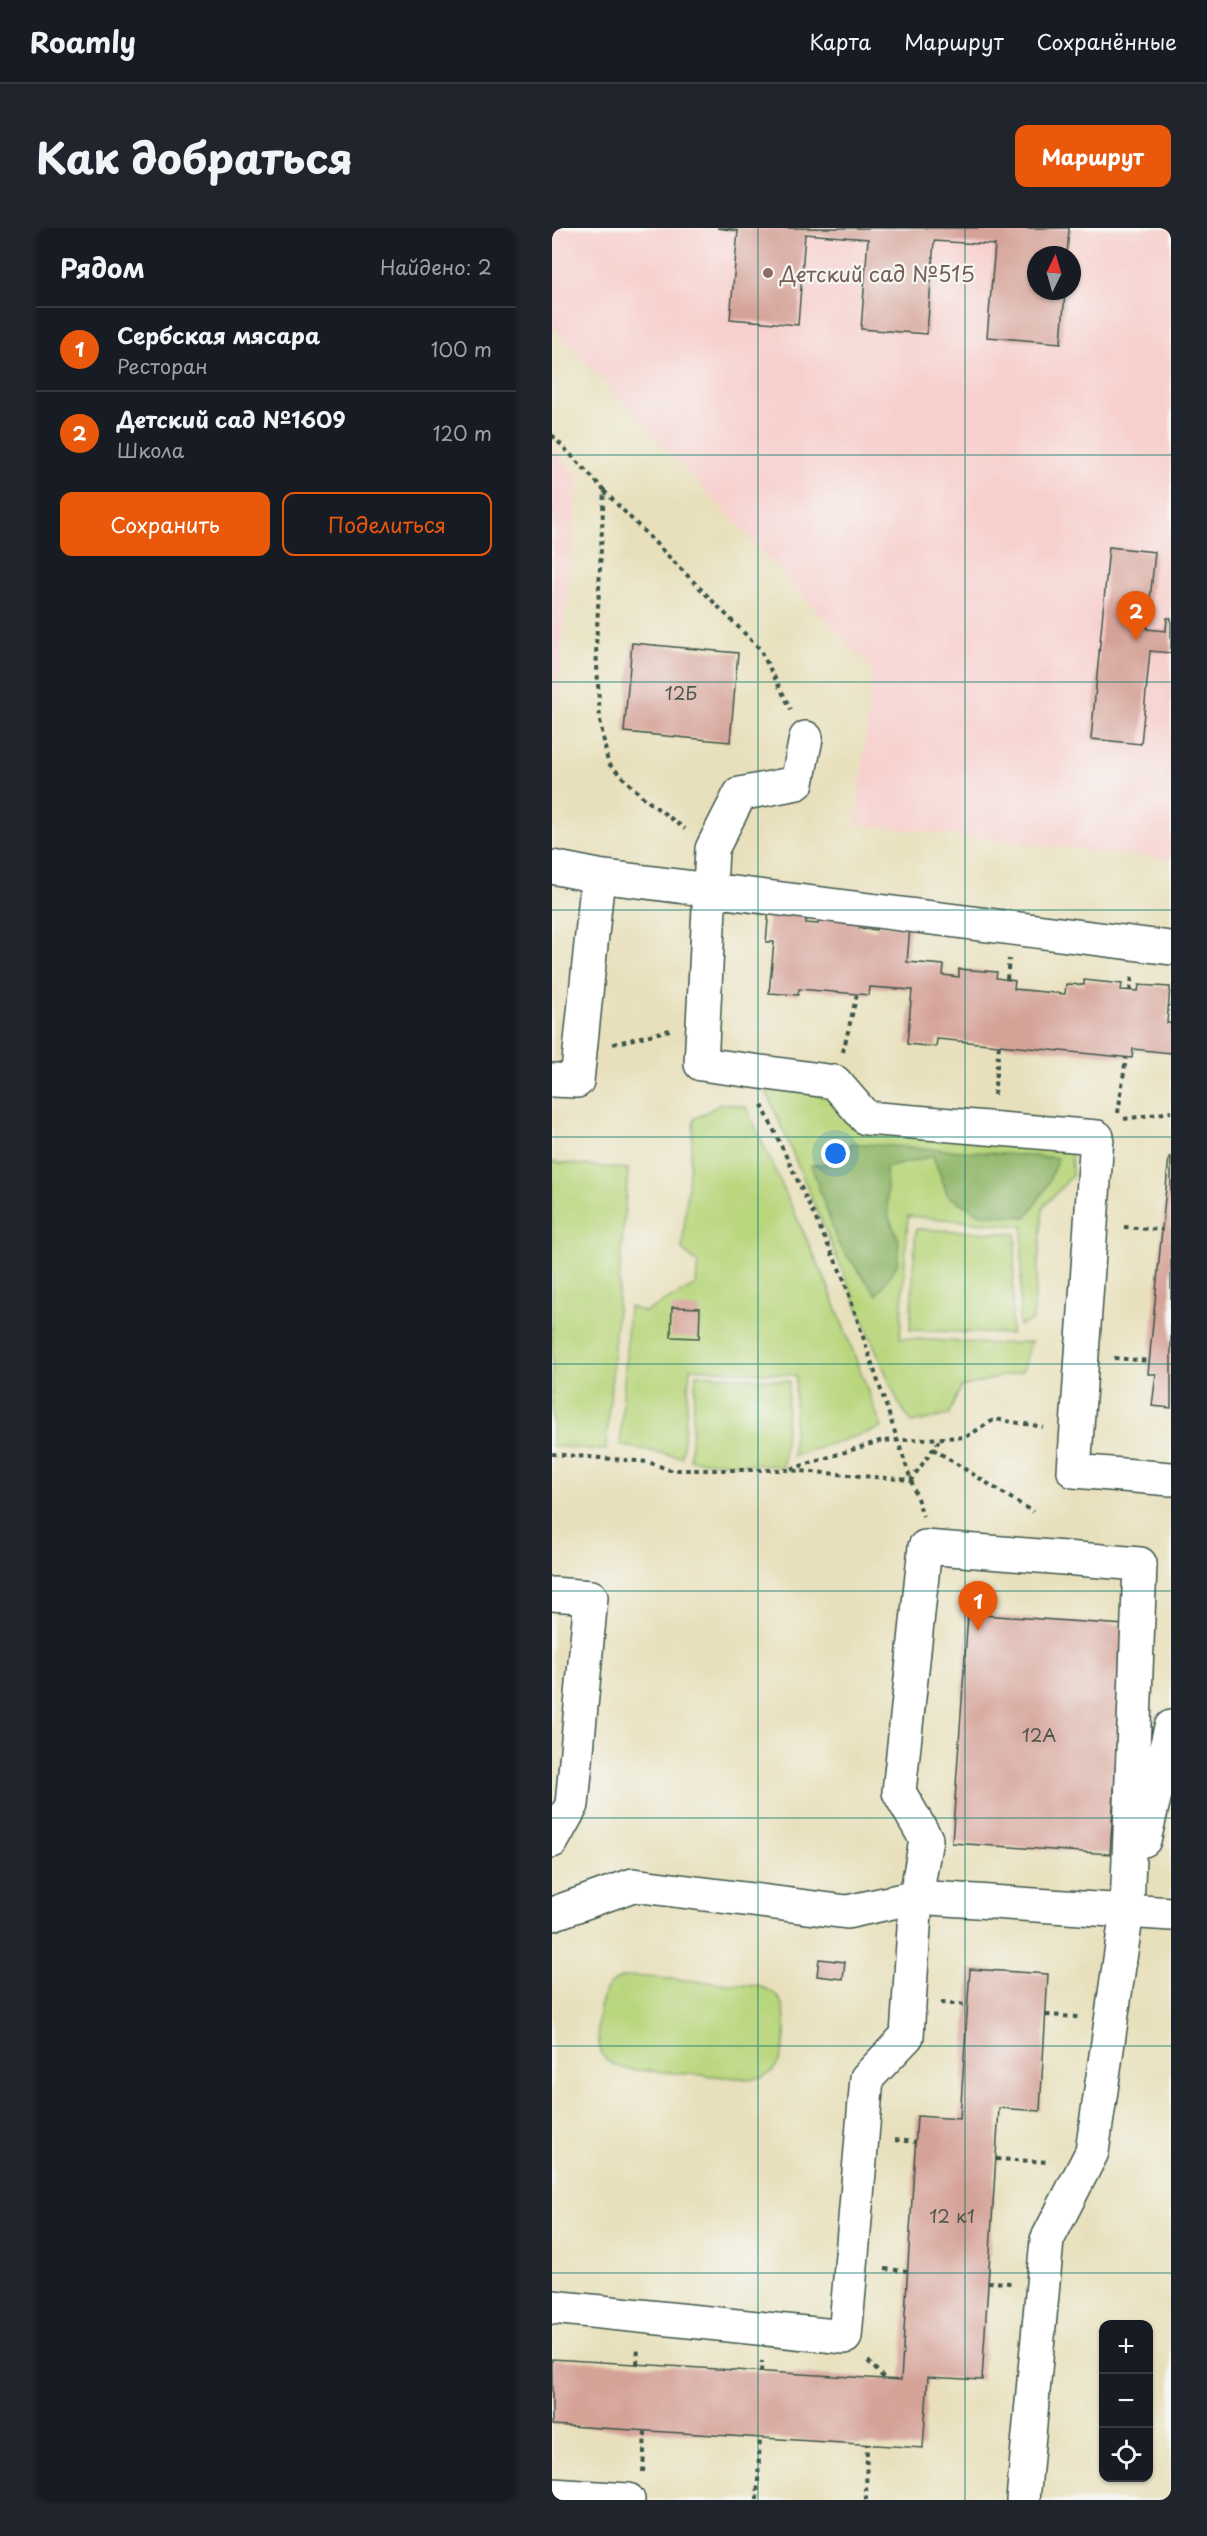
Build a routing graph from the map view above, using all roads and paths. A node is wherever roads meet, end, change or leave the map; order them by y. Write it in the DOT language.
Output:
graph roads {
  1 [pos="552,435"];
  2 [pos="604,490"];
  3 [pos="806,738"];
  4 [pos="712,849"];
  5 [pos="552,867"];
  6 [pos="598,876"];
  7 [pos="711,888"];
  8 [pos="1171,948"];
  9 [pos="857,994"];
  10 [pos="703,1022"];
  11 [pos="999,1045"];
  12 [pos="579,1053"];
  13 [pos="1126,1058"];
  14 [pos="746,1070"];
  15 [pos="552,1080"];
  16 [pos="835,1082"];
  17 [pos="1171,1112"];
  18 [pos="991,1128"];
  19 [pos="1077,1433"];
  20 [pos="941,1438"];
  21 [pos="897,1440"];
  22 [pos="933,1449"];
  23 [pos="552,1454"];
  24 [pos="788,1470"];
  25 [pos="1171,1479"];
  26 [pos="910,1480"];
  27 [pos="1034,1512"];
  28 [pos="925,1546"];
  29 [pos="552,1594"];
  30 [pos="1171,1727"];
  31 [pos="552,1841"];
  32 [pos="916,1897"];
  33 [pos="1127,1911"];
  34 [pos="552,1914"];
  35 [pos="1171,1914"];
  36 [pos="996,2159"];
  37 [pos="1086,2164"];
  38 [pos="552,2307"];
  39 [pos="645,2431"];
  40 [pos="760,2438"];
  41 [pos="867,2445"];
  42 [pos="635,2488"];
  43 [pos="552,2495"];
  44 [pos="757,2500"];
  45 [pos="866,2500"];
  46 [pos="1023,2500"];
  1 -- 2 [label="path"];
  2 -- 3 [label="path"];
  2 -- 4 [label="path"];
  3 -- 4 [label="lane"];
  4 -- 7 [label="lane"];
  5 -- 6 [label="lane"];
  6 -- 7 [label="lane"];
  6 -- 12 [label="lane"];
  7 -- 8 [label="lane"];
  7 -- 10 [label="lane"];
  9 -- 16 [label="path"];
  10 -- 12 [label="path"];
  10 -- 14 [label="lane"];
  11 -- 18 [label="path"];
  12 -- 15 [label="lane"];
  13 -- 17 [label="path"];
  14 -- 16 [label="lane"];
  14 -- 21 [label="path"];
  16 -- 18 [label="lane"];
  18 -- 19 [label="lane"];
  19 -- 20 [label="path"];
  19 -- 25 [label="lane"];
  20 -- 21 [label="path"];
  20 -- 22 [label="path"];
  21 -- 24 [label="path"];
  21 -- 26 [label="path"];
  22 -- 26 [label="path"];
  22 -- 27 [label="path"];
  23 -- 24 [label="path"];
  24 -- 26 [label="path"];
  26 -- 28 [label="path"];
  28 -- 32 [label="lane"];
  28 -- 33 [label="lane"];
  29 -- 31 [label="lane"];
  30 -- 33 [label="lane"];
  32 -- 33 [label="lane"];
  32 -- 34 [label="lane"];
  32 -- 38 [label="lane"];
  33 -- 35 [label="lane"];
  33 -- 37 [label="lane"];
  36 -- 37 [label="path"];
  37 -- 46 [label="lane"];
  39 -- 42 [label="path"];
  40 -- 44 [label="path"];
  41 -- 45 [label="path"];
  42 -- 43 [label="lane"];
}
